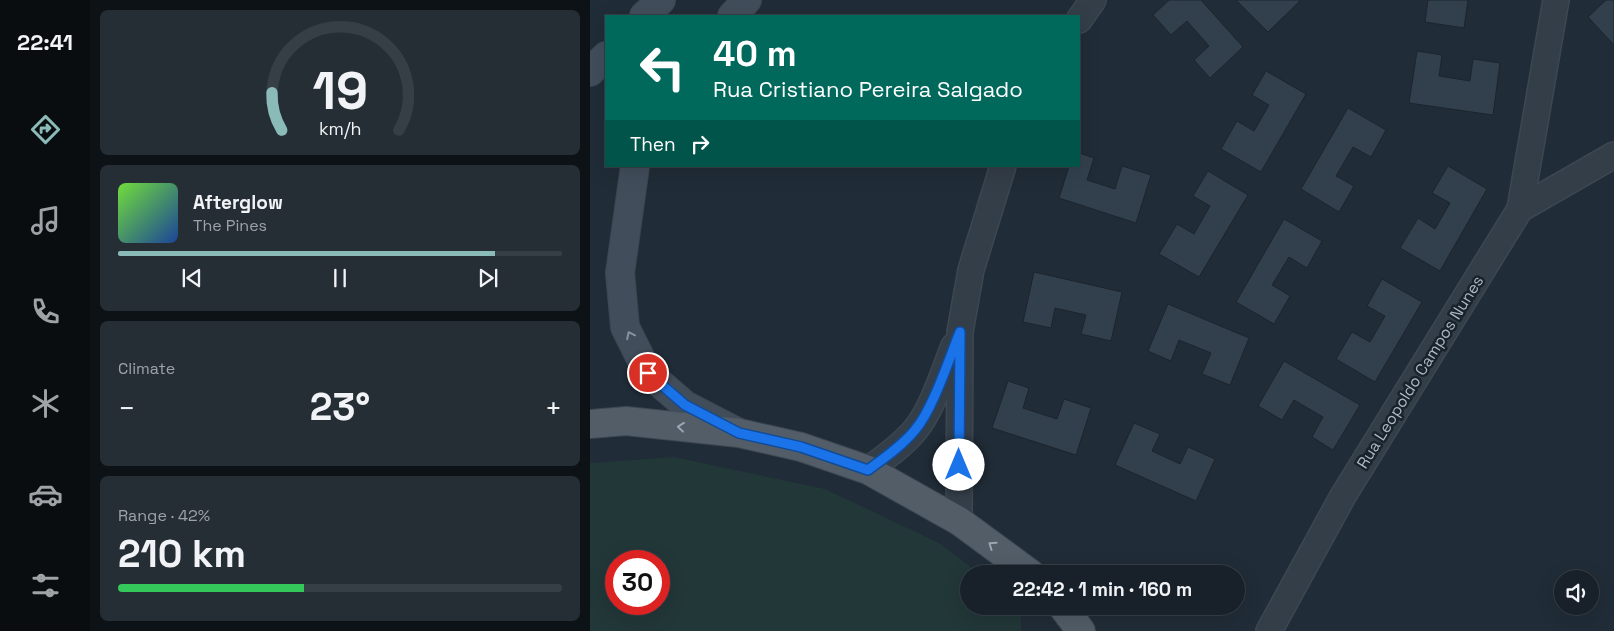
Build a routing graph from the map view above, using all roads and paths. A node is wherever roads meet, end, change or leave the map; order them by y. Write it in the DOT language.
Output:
graph roads {
  1 [pos="747,0"];
  2 [pos="1093,0"];
  3 [pos="1556,0"];
  4 [pos="733,15"];
  5 [pos="1080,19"];
  6 [pos="605,57"];
  7 [pos="590,72"];
  8 [pos="1614,155"];
  9 [pos="635,167"];
  10 [pos="1003,167"];
  11 [pos="1520,209"];
  12 [pos="960,332"];
  13 [pos="590,424"];
  14 [pos="739,433"];
  15 [pos="868,470"];
  16 [pos="958,521"];
  17 [pos="1019,565"];
  18 [pos="1064,616"];
  19 [pos="1081,631"];
  20 [pos="1268,631"];
  1 -- 4 [label="main road"];
  2 -- 5 [label="street"];
  3 -- 11 [label="street"];
  6 -- 7 [label="main road"];
  8 -- 11 [label="street, Rua Leopoldo Campos Nunes"];
  14 -- 9 [label="main road, one-way"];
  10 -- 12 [label="street"];
  11 -- 20 [label="street, Rua Leopoldo Campos Nunes"];
  12 -- 15 [label="street"];
  12 -- 16 [label="street"];
  14 -- 13 [label="main road, one-way"];
  14 -- 15 [label="main road"];
  15 -- 16 [label="main road"];
  17 -- 16 [label="main road, one-way"];
  18 -- 19 [label="main road"];
}
